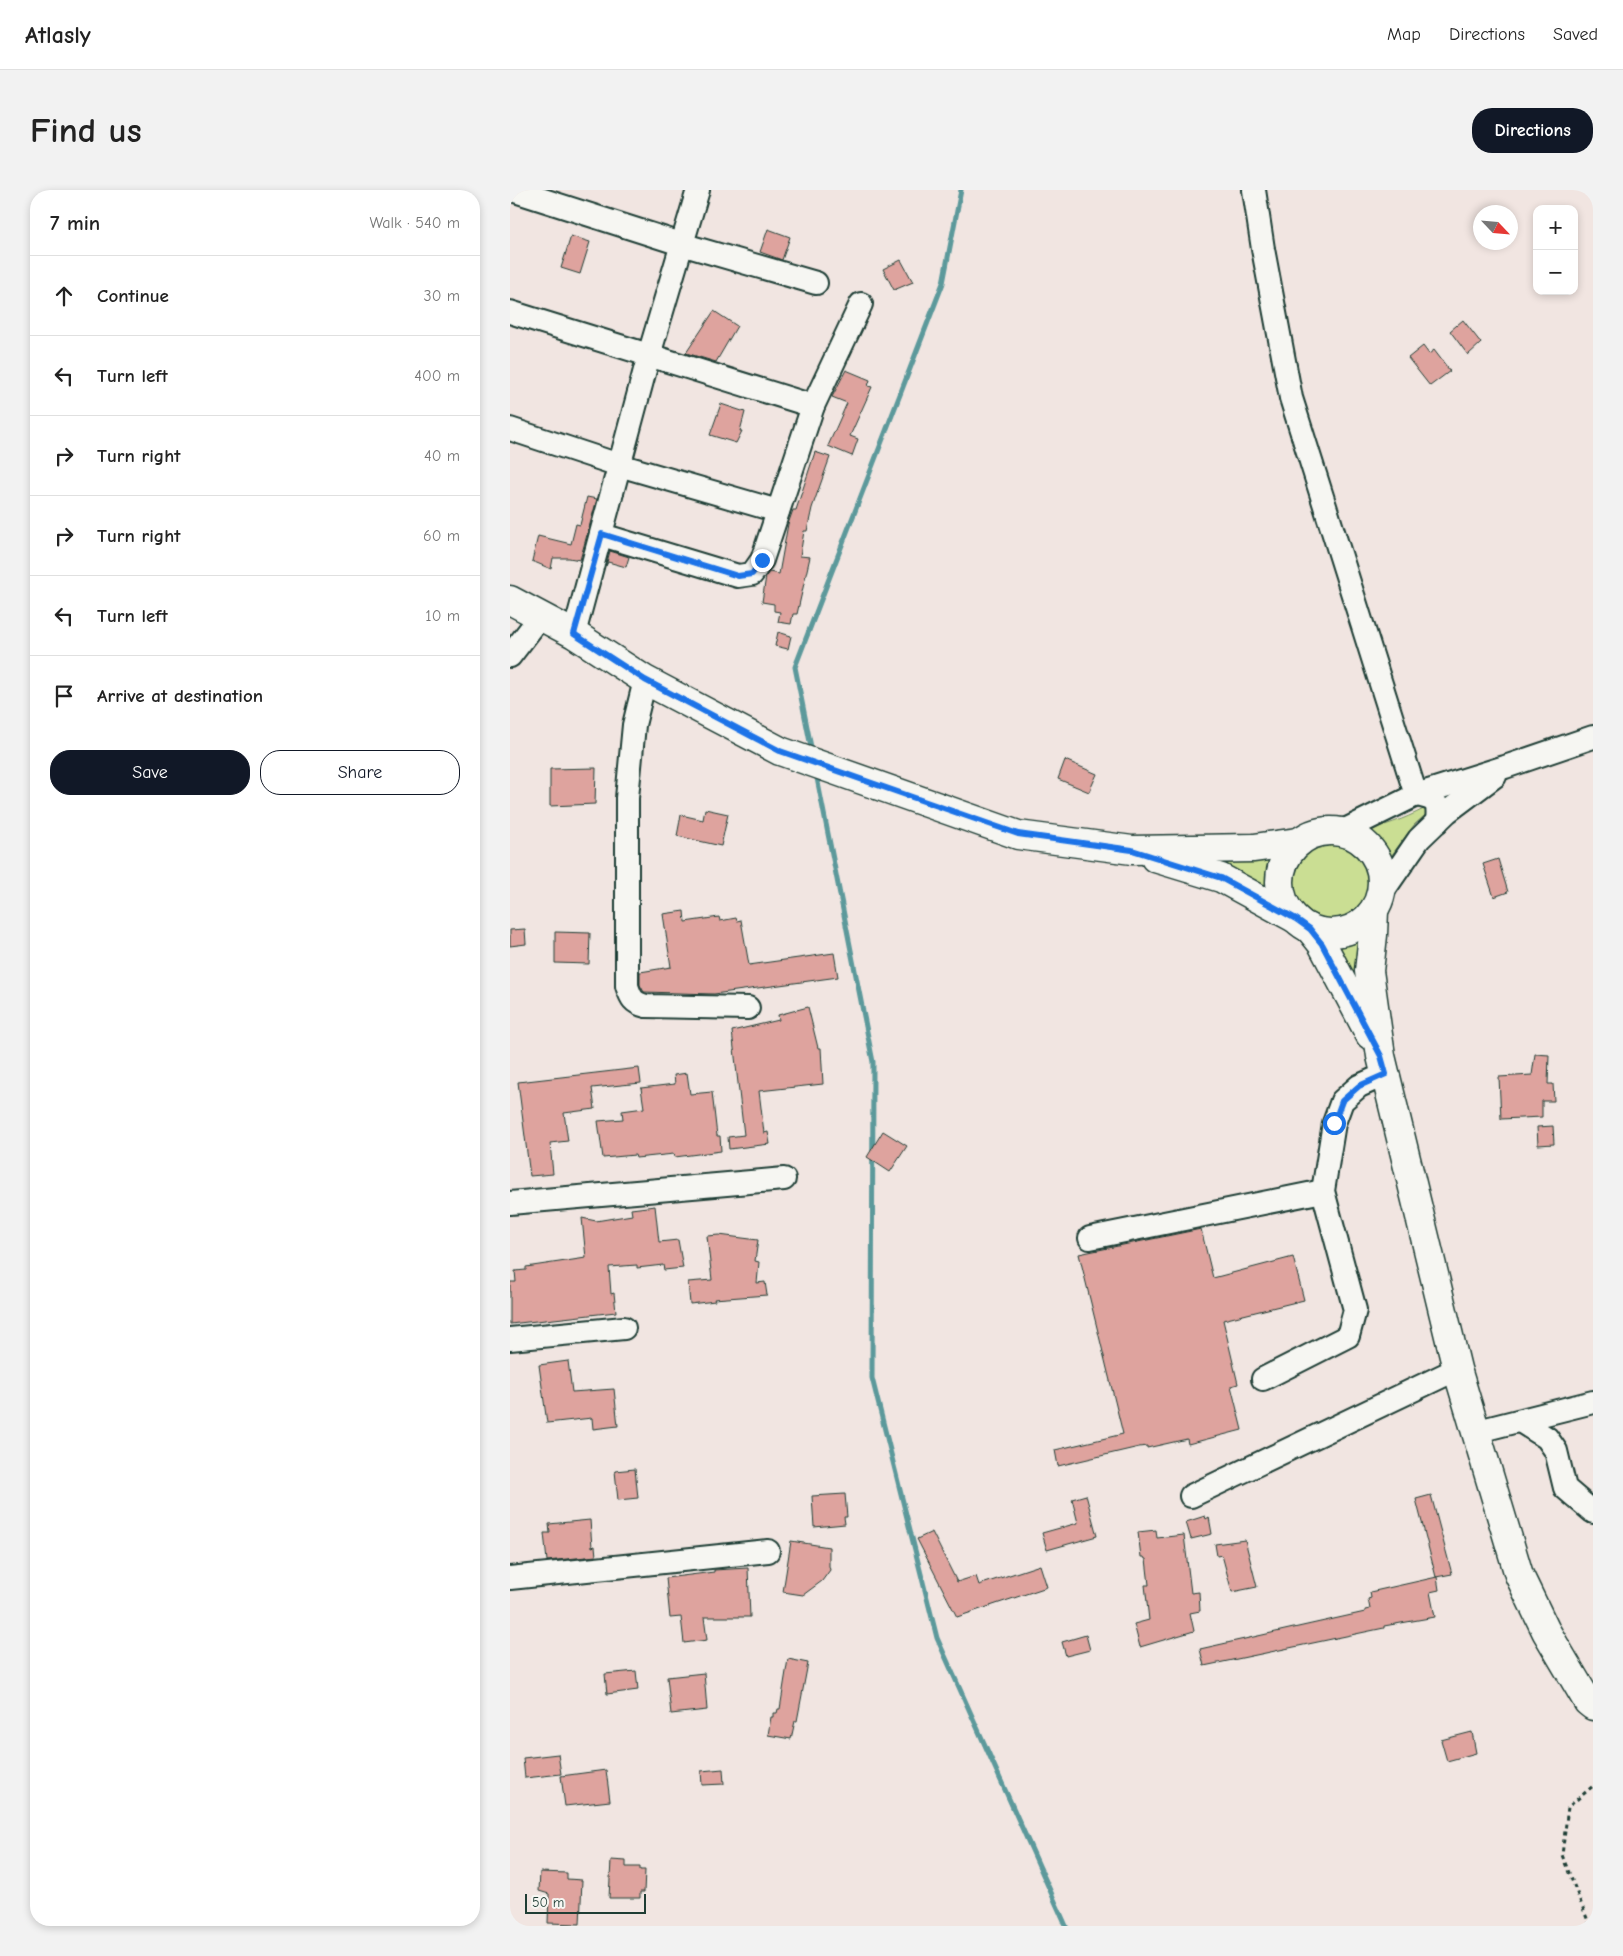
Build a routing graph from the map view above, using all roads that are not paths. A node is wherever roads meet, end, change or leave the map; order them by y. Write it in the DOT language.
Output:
graph roads {
  1 [pos="512,190"];
  2 [pos="698,190"];
  3 [pos="1254,190"];
  4 [pos="681,244"];
  5 [pos="816,283"];
  6 [pos="861,304"];
  7 [pos="510,312"];
  8 [pos="649,355"];
  9 [pos="813,406"];
  10 [pos="510,429"];
  11 [pos="619,465"];
  12 [pos="778,511"];
  13 [pos="602,534"];
  14 [pos="510,600"];
  15 [pos="540,617"];
  16 [pos="574,634"];
  17 [pos="510,656"];
  18 [pos="645,680"];
  19 [pos="1593,737"];
  20 [pos="1505,767"];
  21 [pos="1416,795"];
  22 [pos="1437,822"];
  23 [pos="1343,831"];
  24 [pos="1298,842"];
  25 [pos="1132,850"];
  26 [pos="1378,902"];
  27 [pos="1303,924"];
  28 [pos="748,1008"];
  29 [pos="1384,1065"];
  30 [pos="784,1179"];
  31 [pos="1323,1191"];
  32 [pos="510,1203"];
  33 [pos="1090,1238"];
  34 [pos="624,1328"];
  35 [pos="510,1339"];
  36 [pos="1457,1369"];
  37 [pos="1263,1379"];
  38 [pos="1593,1402"];
  39 [pos="1520,1421"];
  40 [pos="1474,1432"];
  41 [pos="1191,1496"];
  42 [pos="1593,1512"];
  43 [pos="768,1551"];
  44 [pos="510,1578"];
  45 [pos="1593,1706"];
  1 -- 4 [label="street"];
  2 -- 4 [label="street"];
  3 -- 21 [label="street"];
  4 -- 5 [label="street"];
  4 -- 8 [label="street"];
  6 -- 9 [label="street"];
  7 -- 8 [label="street"];
  8 -- 9 [label="street"];
  8 -- 11 [label="street"];
  9 -- 12 [label="street"];
  10 -- 11 [label="street"];
  11 -- 12 [label="street"];
  11 -- 13 [label="street"];
  12 -- 13 [label="street"];
  13 -- 16 [label="street"];
  14 -- 15 [label="main road"];
  15 -- 16 [label="main road"];
  15 -- 17 [label="street"];
  16 -- 18 [label="main road"];
  18 -- 25 [label="main road"];
  18 -- 28 [label="street"];
  19 -- 20 [label="street"];
  20 -- 21 [label="street"];
  20 -- 22 [label="street"];
  21 -- 22 [label="street"];
  21 -- 23 [label="street"];
  22 -- 26 [label="street"];
  23 -- 24 [label="main road"];
  23 -- 26 [label="main road"];
  24 -- 25 [label="main road"];
  24 -- 27 [label="main road"];
  25 -- 27 [label="main road"];
  26 -- 27 [label="main road"];
  26 -- 29 [label="main road"];
  27 -- 29 [label="main road"];
  29 -- 31 [label="street"];
  29 -- 36 [label="main road"];
  30 -- 32 [label="street"];
  31 -- 33 [label="street"];
  31 -- 37 [label="street"];
  34 -- 35 [label="street"];
  36 -- 40 [label="main road"];
  36 -- 41 [label="street"];
  38 -- 39 [label="street"];
  39 -- 40 [label="street"];
  39 -- 42 [label="street"];
  40 -- 45 [label="main road"];
  43 -- 44 [label="street"];
}
